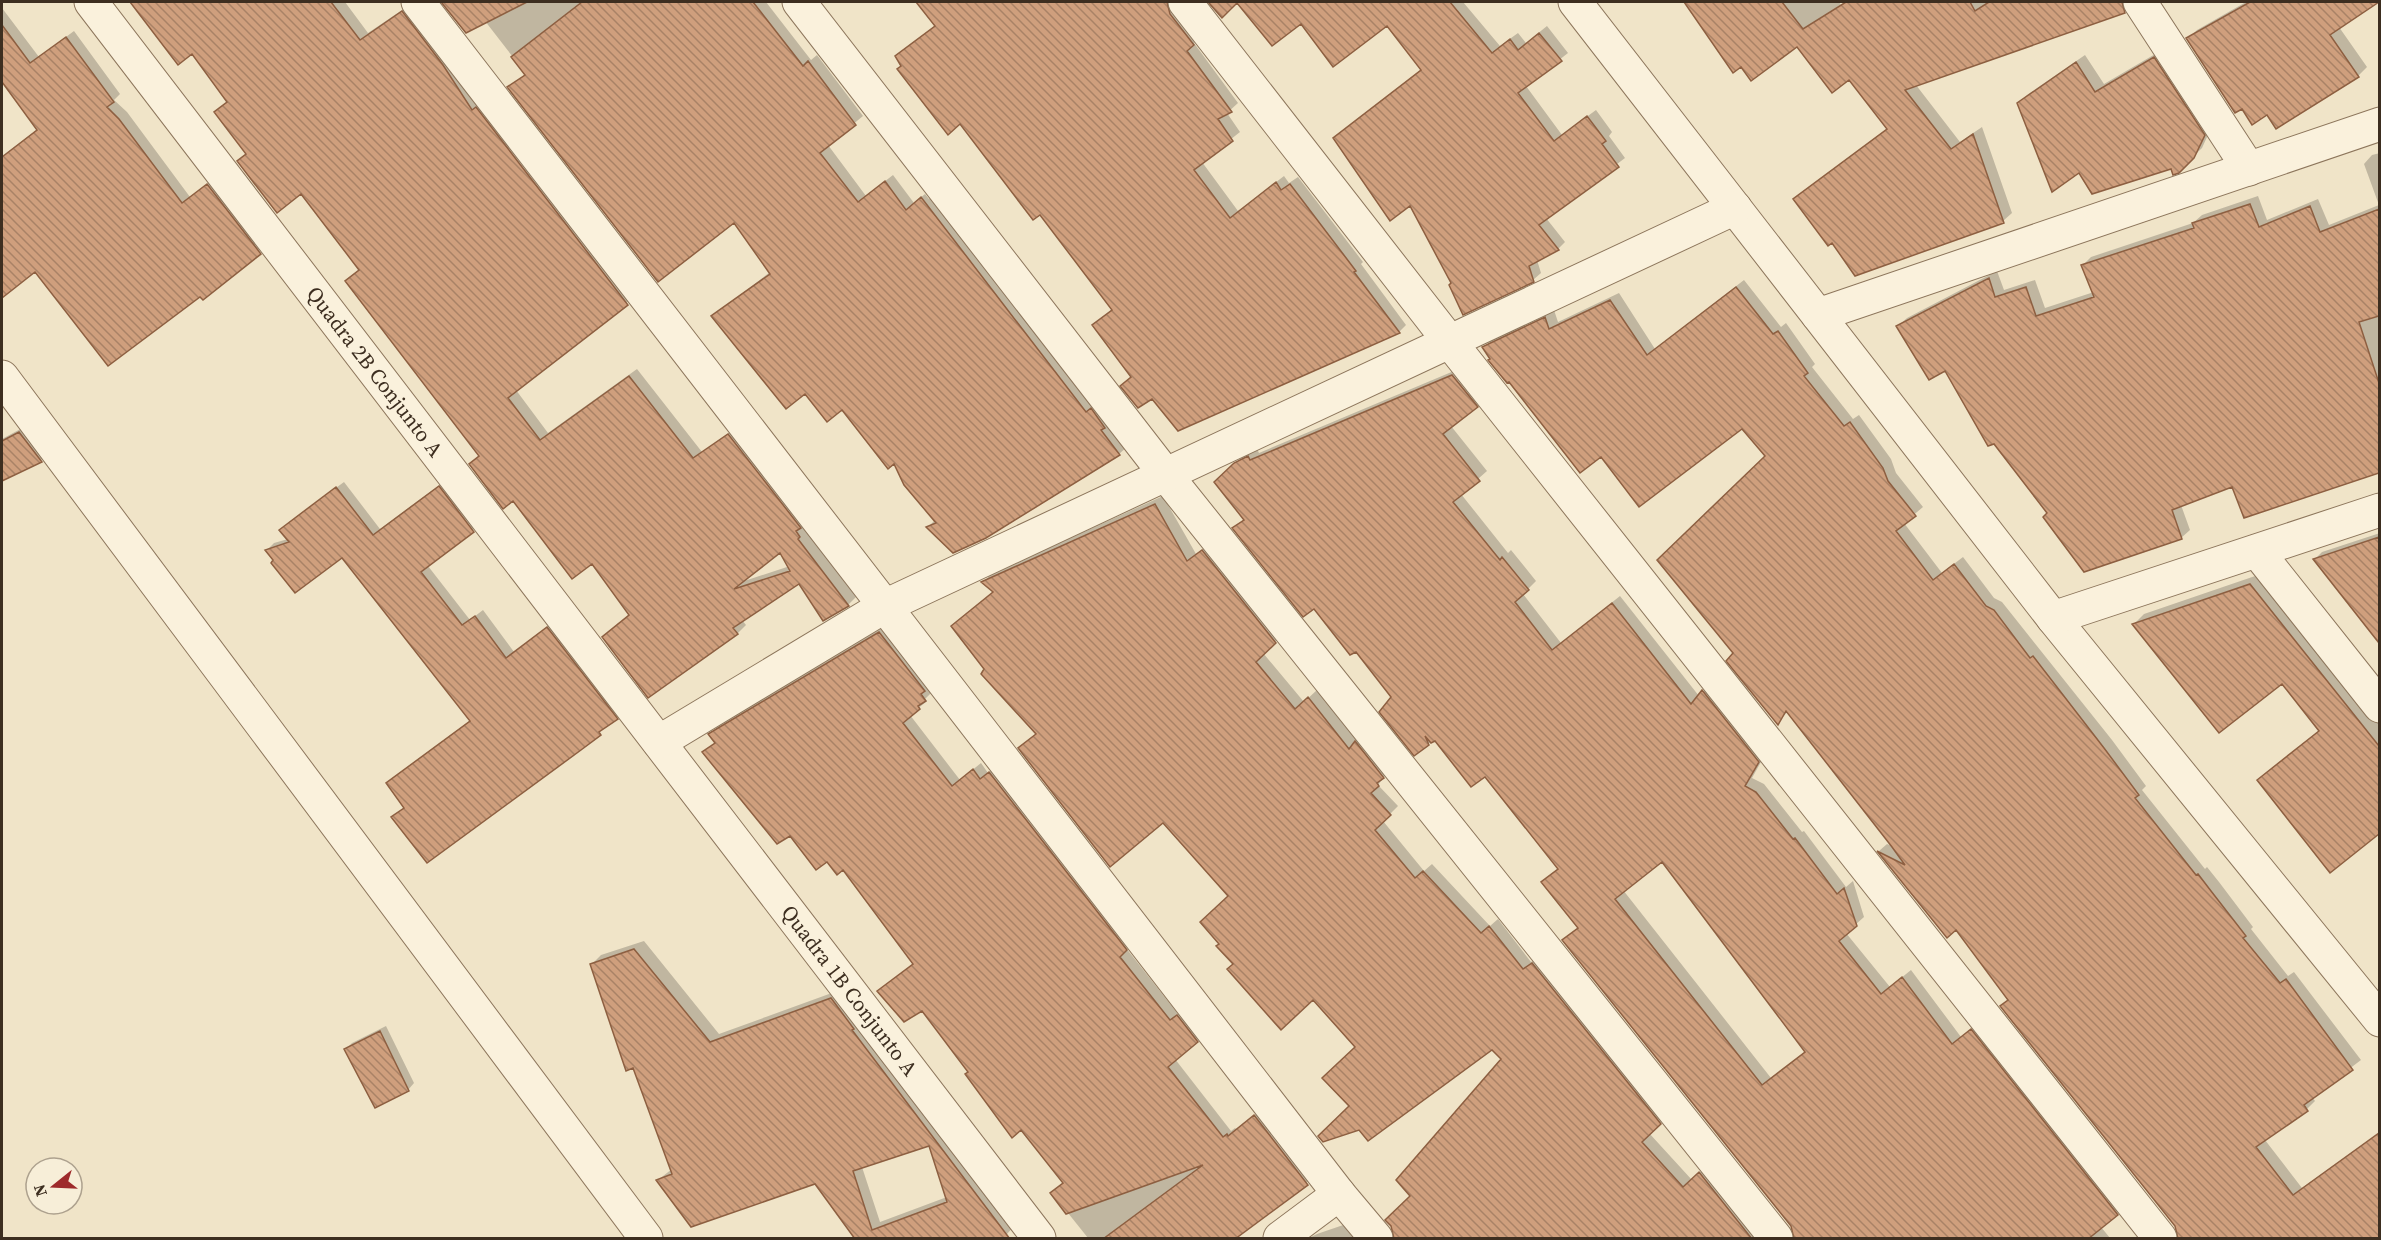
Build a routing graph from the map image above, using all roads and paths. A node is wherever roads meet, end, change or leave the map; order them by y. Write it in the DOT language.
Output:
graph roads {
  1 [pos="91,2"];
  2 [pos="418,2"];
  3 [pos="799,2"];
  4 [pos="1185,2"];
  5 [pos="1575,2"];
  6 [pos="2140,2"];
  7 [pos="2379,124"];
  8 [pos="2249,169"];
  9 [pos="1735,208"];
  10 [pos="1818,315"];
  11 [pos="1450,342"];
  12 [pos="2,377"];
  13 [pos="1166,475"];
  14 [pos="2379,510"];
  15 [pos="2257,551"];
  16 [pos="885,606"];
  17 [pos="2053,618"];
  18 [pos="2379,706"];
  19 [pos="660,742"];
  20 [pos="2379,1020"];
  21 [pos="1339,1194"];
  22 [pos="646,1239"];
  23 [pos="1039,1239"];
  24 [pos="1281,1239"];
  25 [pos="1376,1239"];
  26 [pos="1776,1239"];
  27 [pos="2160,1239"];
  1 -- 19 [label="street, Quadra 2B Conjunto A"];
  2 -- 16 [label="street"];
  3 -- 13 [label="street"];
  4 -- 11 [label="street"];
  5 -- 9 [label="street"];
  6 -- 8 [label="street"];
  7 -- 8 [label="street"];
  8 -- 10 [label="street"];
  9 -- 10 [label="street"];
  9 -- 11 [label="street"];
  10 -- 17 [label="street"];
  11 -- 13 [label="street"];
  11 -- 27 [label="street"];
  12 -- 22 [label="street"];
  13 -- 16 [label="street"];
  13 -- 26 [label="street"];
  14 -- 15 [label="street"];
  15 -- 17 [label="street"];
  15 -- 18 [label="street"];
  16 -- 19 [label="street"];
  16 -- 21 [label="street"];
  17 -- 20 [label="street"];
  19 -- 23 [label="street, Quadra 1B Conjunto A"];
  21 -- 24 [label="street"];
  21 -- 25 [label="street"];
}
